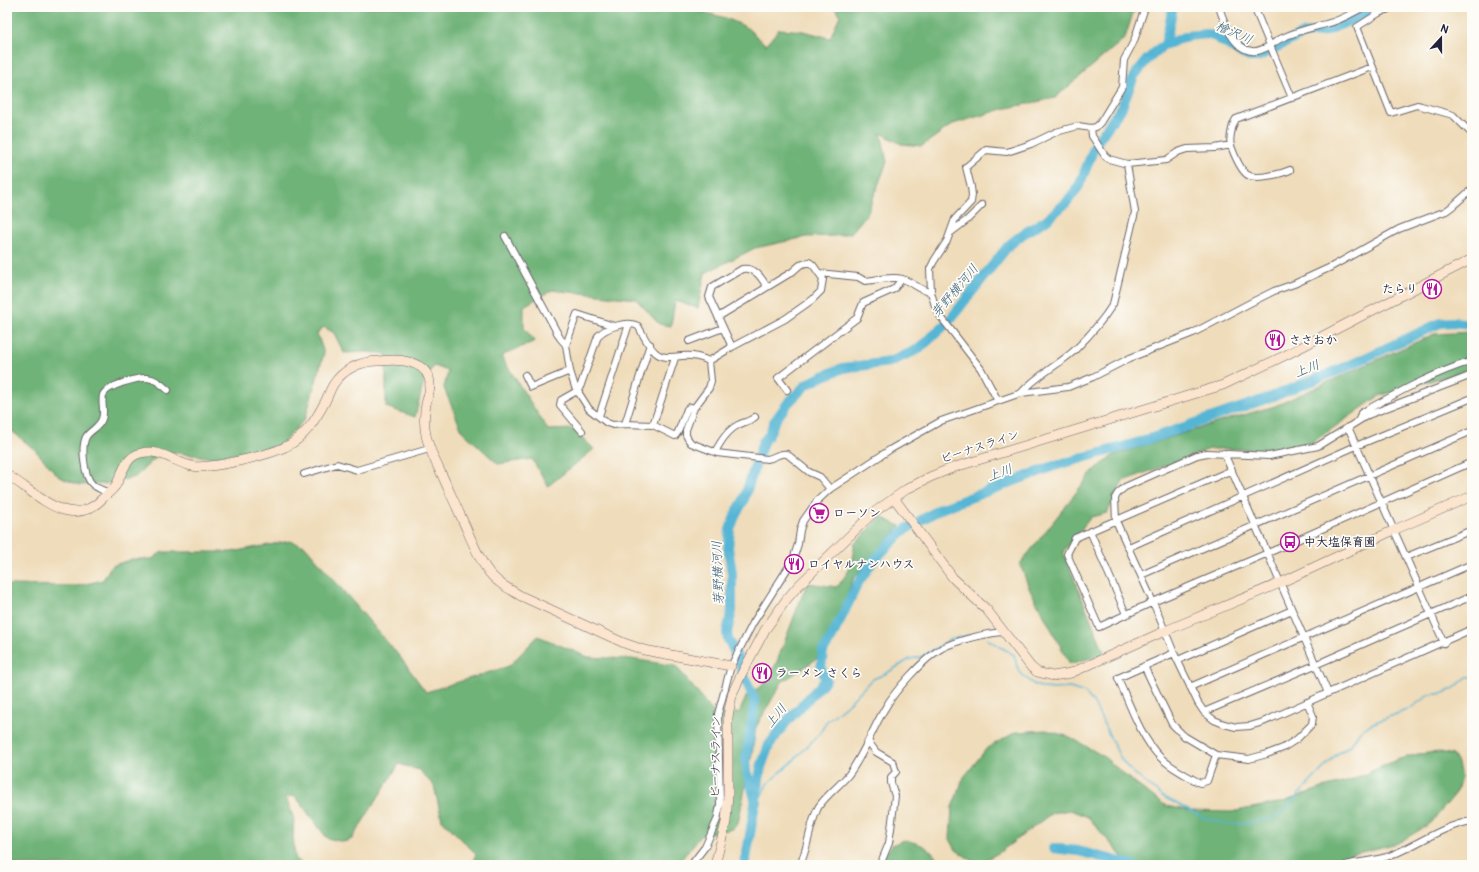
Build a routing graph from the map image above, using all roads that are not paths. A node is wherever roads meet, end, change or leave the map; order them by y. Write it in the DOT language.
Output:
graph roads {
  1 [pos="1145,7"];
  2 [pos="1219,7"];
  3 [pos="1254,7"];
  4 [pos="1362,7"];
  5 [pos="1393,7"];
  6 [pos="1270,46"];
  7 [pos="1372,67"];
  8 [pos="1292,98"];
  9 [pos="1091,128"];
  10 [pos="1472,134"];
  11 [pos="1231,145"];
  12 [pos="1128,164"];
  13 [pos="1290,170"];
  14 [pos="1472,189"];
  15 [pos="982,206"];
  16 [pos="949,233"];
  17 [pos="505,236"];
  18 [pos="1472,259"];
  19 [pos="819,273"];
  20 [pos="902,279"];
  21 [pos="767,287"];
  22 [pos="931,292"];
  23 [pos="718,317"];
  24 [pos="629,324"];
  25 [pos="614,326"];
  26 [pos="723,328"];
  27 [pos="688,341"];
  28 [pos="650,344"];
  29 [pos="566,345"];
  30 [pos="732,347"];
  31 [pos="675,358"];
  32 [pos="709,361"];
  33 [pos="1472,361"];
  34 [pos="570,371"];
  35 [pos="525,375"];
  36 [pos="1472,376"];
  37 [pos="168,390"];
  38 [pos="787,390"];
  39 [pos="577,392"];
  40 [pos="1021,393"];
  41 [pos="1472,398"];
  42 [pos="998,401"];
  43 [pos="694,408"];
  44 [pos="599,416"];
  45 [pos="755,417"];
  46 [pos="1359,420"];
  47 [pos="625,424"];
  48 [pos="653,425"];
  49 [pos="1348,427"];
  50 [pos="582,431"];
  51 [pos="1472,431"];
  52 [pos="1356,446"];
  53 [pos="429,449"];
  54 [pos="715,452"];
  55 [pos="1224,453"];
  56 [pos="1472,462"];
  57 [pos="1232,470"];
  58 [pos="7,474"];
  59 [pos="304,474"];
  60 [pos="1369,475"];
  61 [pos="830,489"];
  62 [pos="108,493"];
  63 [pos="1243,496"];
  64 [pos="1472,496"];
  65 [pos="896,501"];
  66 [pos="1381,502"];
  67 [pos="1116,521"];
  68 [pos="1255,525"];
  69 [pos="1394,530"];
  70 [pos="1472,530"];
  71 [pos="1090,531"];
  72 [pos="1129,547"];
  73 [pos="1268,554"];
  74 [pos="1406,557"];
  75 [pos="1472,564"];
  76 [pos="1141,575"];
  77 [pos="1280,583"];
  78 [pos="1419,587"];
  79 [pos="1472,596"];
  80 [pos="1153,602"];
  81 [pos="1292,610"];
  82 [pos="1126,614"];
  83 [pos="1431,614"];
  84 [pos="753,623"];
  85 [pos="1472,629"];
  86 [pos="765,630"];
  87 [pos="1165,631"];
  88 [pos="1004,632"];
  89 [pos="1304,637"];
  90 [pos="1444,642"];
  91 [pos="1174,654"];
  92 [pos="1178,660"];
  93 [pos="732,665"];
  94 [pos="1315,665"];
  95 [pos="1144,666"];
  96 [pos="1190,687"];
  97 [pos="1328,693"];
  98 [pos="729,697"];
  99 [pos="1307,702"];
  100 [pos="1204,712"];
  101 [pos="868,741"];
  102 [pos="1216,755"];
  103 [pos="1472,821"];
  104 [pos="691,865"];
  105 [pos="715,865"];
  106 [pos="800,865"];
  107 [pos="880,865"];
  108 [pos="1346,865"];
  1 -- 9 [label="street"];
  2 -- 6 [label="street"];
  3 -- 6 [label="street"];
  4 -- 6 [label="street"];
  5 -- 7 [label="street"];
  6 -- 8 [label="street"];
  7 -- 8 [label="street"];
  7 -- 10 [label="street"];
  8 -- 11 [label="street"];
  9 -- 12 [label="street"];
  9 -- 16 [label="street"];
  11 -- 12 [label="street"];
  11 -- 13 [label="street"];
  12 -- 40 [label="street"];
  14 -- 40 [label="street"];
  15 -- 16 [label="street"];
  16 -- 22 [label="street"];
  17 -- 29 [label="street"];
  18 -- 65 [label="street, ビーナスライン"];
  19 -- 20 [label="street"];
  19 -- 21 [label="street"];
  19 -- 30 [label="street"];
  20 -- 22 [label="street"];
  20 -- 38 [label="street"];
  21 -- 23 [label="street"];
  21 -- 23 [label="street"];
  22 -- 42 [label="street"];
  23 -- 26 [label="street"];
  24 -- 25 [label="street"];
  24 -- 28 [label="street"];
  24 -- 44 [label="street"];
  25 -- 29 [label="street"];
  25 -- 39 [label="street"];
  26 -- 27 [label="street"];
  26 -- 30 [label="street"];
  28 -- 31 [label="street"];
  28 -- 47 [label="street"];
  29 -- 34 [label="street"];
  30 -- 32 [label="street"];
  31 -- 32 [label="street"];
  31 -- 48 [label="street"];
  32 -- 43 [label="street"];
  33 -- 46 [label="street"];
  34 -- 35 [label="street"];
  34 -- 39 [label="street"];
  36 -- 46 [label="street"];
  37 -- 62 [label="street"];
  39 -- 44 [label="street"];
  39 -- 50 [label="street"];
  40 -- 42 [label="street"];
  41 -- 52 [label="street"];
  42 -- 61 [label="street"];
  43 -- 48 [label="street"];
  43 -- 54 [label="street"];
  44 -- 47 [label="street"];
  45 -- 54 [label="street"];
  46 -- 49 [label="street"];
  47 -- 48 [label="street"];
  49 -- 52 [label="street"];
  49 -- 55 [label="street"];
  51 -- 60 [label="street"];
  52 -- 60 [label="street"];
  52 -- 63 [label="street"];
  53 -- 59 [label="street"];
  53 -- 62 [label="street"];
  53 -- 93 [label="street"];
  54 -- 61 [label="street"];
  55 -- 57 [label="street"];
  55 -- 67 [label="street"];
  56 -- 66 [label="street"];
  57 -- 63 [label="street"];
  57 -- 67 [label="street"];
  58 -- 62 [label="street"];
  60 -- 66 [label="street"];
  60 -- 68 [label="street"];
  61 -- 84 [label="street"];
  63 -- 68 [label="street"];
  63 -- 72 [label="street"];
  64 -- 69 [label="street"];
  65 -- 86 [label="street, ビーナスライン"];
  65 -- 88 [label="street"];
  66 -- 69 [label="street"];
  66 -- 73 [label="street"];
  67 -- 71 [label="street"];
  67 -- 72 [label="street"];
  68 -- 73 [label="street"];
  68 -- 76 [label="street"];
  69 -- 74 [label="street"];
  69 -- 77 [label="street"];
  70 -- 74 [label="street"];
  71 -- 82 [label="street"];
  71 -- 82 [label="street"];
  72 -- 76 [label="street"];
  73 -- 77 [label="street"];
  73 -- 80 [label="street"];
  74 -- 78 [label="street"];
  75 -- 78 [label="street"];
  76 -- 80 [label="street"];
  77 -- 81 [label="street"];
  77 -- 87 [label="street"];
  78 -- 83 [label="street"];
  78 -- 89 [label="street"];
  79 -- 83 [label="street"];
  80 -- 82 [label="street"];
  80 -- 87 [label="street"];
  81 -- 89 [label="street"];
  81 -- 92 [label="street"];
  83 -- 90 [label="street"];
  83 -- 94 [label="street"];
  84 -- 86 [label="street"];
  84 -- 93 [label="street"];
  85 -- 90 [label="street"];
  86 -- 98 [label="street, ビーナスライン"];
  87 -- 88 [label="street"];
  87 -- 91 [label="street"];
  88 -- 101 [label="street"];
  89 -- 94 [label="street"];
  89 -- 96 [label="street"];
  90 -- 97 [label="street"];
  91 -- 92 [label="street"];
  91 -- 95 [label="street"];
  92 -- 96 [label="street"];
  93 -- 98 [label="street"];
  94 -- 97 [label="street"];
  94 -- 100 [label="street"];
  95 -- 102 [label="street"];
  95 -- 102 [label="street"];
  96 -- 100 [label="street"];
  97 -- 99 [label="street"];
  98 -- 104 [label="street"];
  98 -- 105 [label="street, ビーナスライン"];
  99 -- 100 [label="street"];
  99 -- 102 [label="street"];
  101 -- 106 [label="street"];
  101 -- 107 [label="street"];
  103 -- 108 [label="street"];
}
